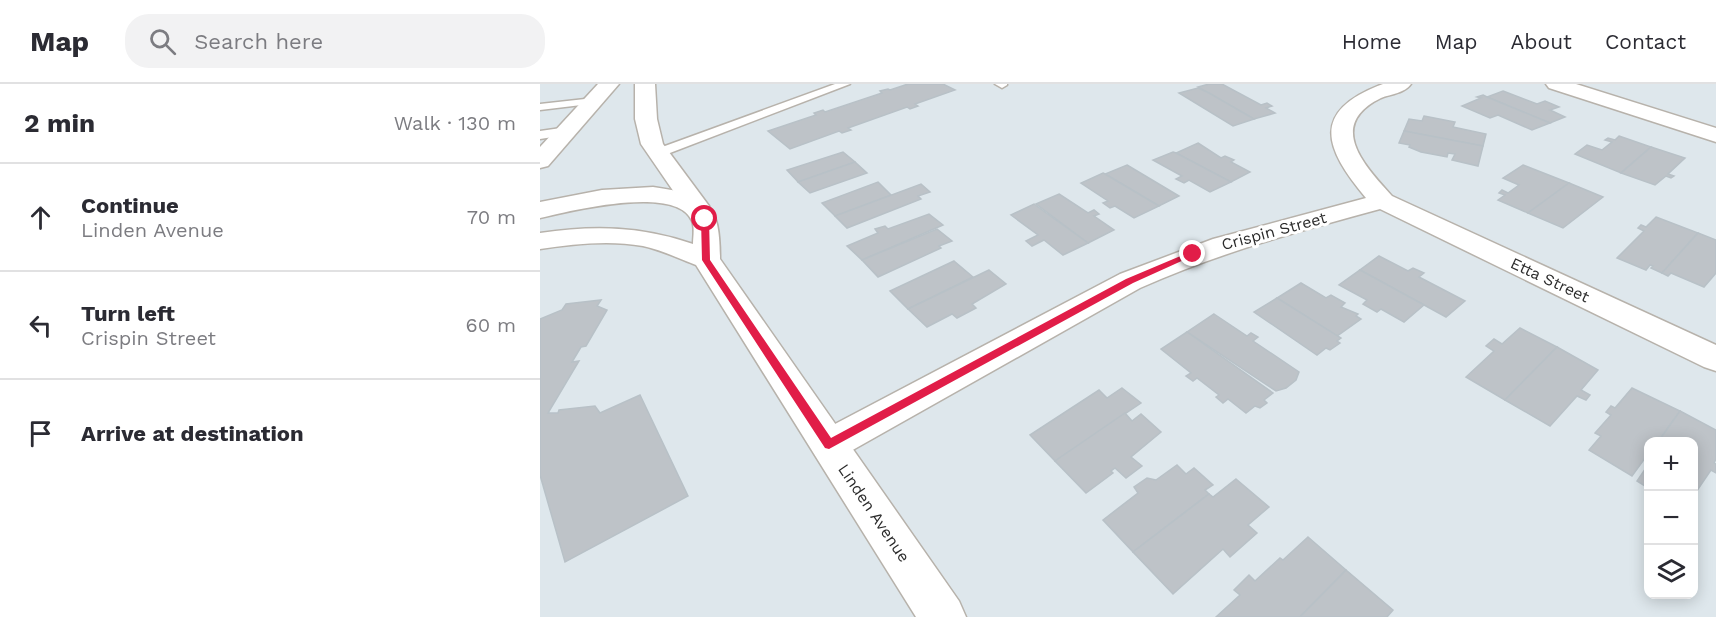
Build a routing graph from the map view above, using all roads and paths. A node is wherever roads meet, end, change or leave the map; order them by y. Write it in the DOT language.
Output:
graph roads {
  1 [pos="609,84"];
  2 [pos="645,84"];
  3 [pos="845,84"];
  4 [pos="1401,84"];
  5 [pos="1556,84"];
  6 [pos="594,101"];
  7 [pos="540,107"];
  8 [pos="568,130"];
  9 [pos="540,135"];
  10 [pos="1716,135"];
  11 [pos="658,153"];
  12 [pos="540,161"];
  13 [pos="1383,201"];
  14 [pos="696,206"];
  15 [pos="540,210"];
  16 [pos="540,241"];
  17 [pos="706,260"];
  18 [pos="1716,359"];
  19 [pos="829,445"];
  20 [pos="943,617"];
  1 -- 6 [label="street"];
  2 -- 11 [label="street"];
  3 -- 11 [label="lane"];
  4 -- 13 [label="street"];
  5 -- 10 [label="street"];
  6 -- 7 [label="lane"];
  6 -- 8 [label="street"];
  8 -- 9 [label="lane"];
  8 -- 12 [label="street"];
  11 -- 14 [label="street"];
  13 -- 18 [label="street, Etta Street"];
  13 -- 19 [label="street, Crispin Street"];
  14 -- 15 [label="street"];
  14 -- 17 [label="street"];
  16 -- 17 [label="street"];
  17 -- 19 [label="street, Linden Avenue"];
  19 -- 20 [label="street, Linden Avenue"];
}
